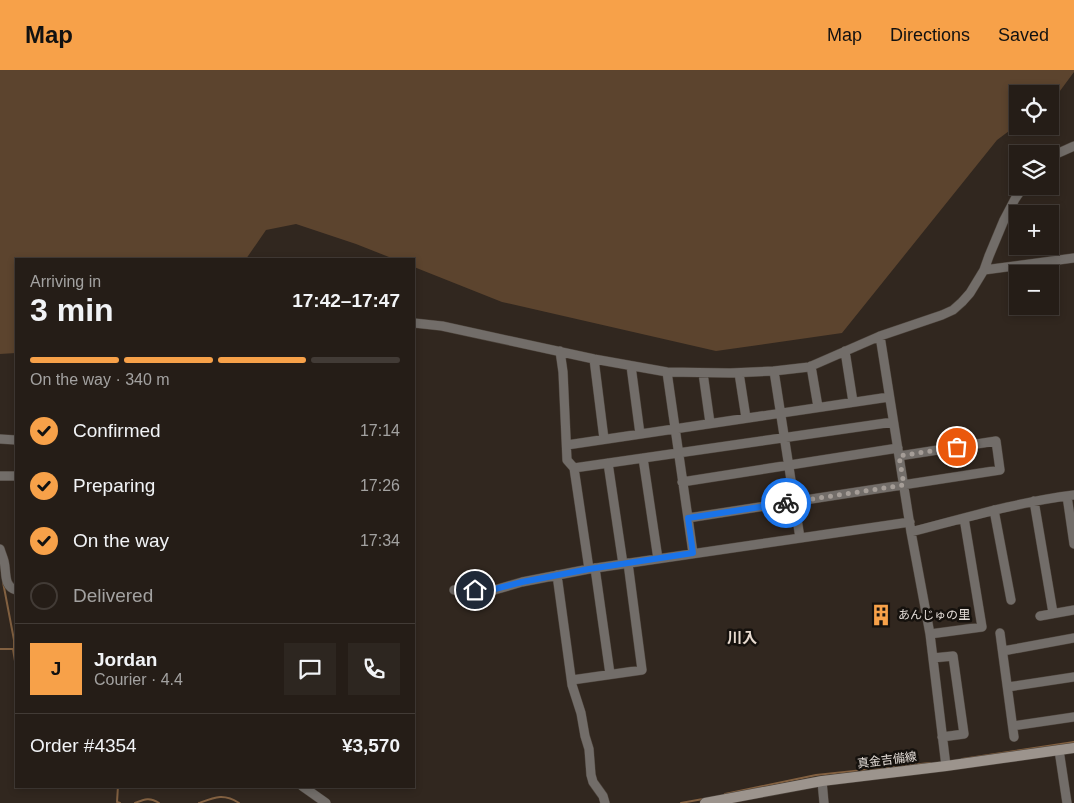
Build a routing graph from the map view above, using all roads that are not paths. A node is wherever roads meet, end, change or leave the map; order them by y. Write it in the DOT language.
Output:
graph roads {
  1 [pos="1074,146"];
  2 [pos="1059,154"];
  3 [pos="1018,195"];
  4 [pos="1074,258"];
  5 [pos="984,270"];
  6 [pos="415,323"];
  7 [pos="880,336"];
  8 [pos="560,351"];
  9 [pos="846,351"];
  10 [pos="594,359"];
  11 [pos="631,366"];
  12 [pos="811,366"];
  13 [pos="774,371"];
  14 [pos="667,372"];
  15 [pos="703,373"];
  16 [pos="739,373"];
  17 [pos="890,397"];
  18 [pos="853,402"];
  19 [pos="818,407"];
  20 [pos="781,412"];
  21 [pos="746,418"];
  22 [pos="894,422"];
  23 [pos="710,423"];
  24 [pos="675,429"];
  25 [pos="640,434"];
  26 [pos="784,438"];
  27 [pos="0,439"];
  28 [pos="604,439"];
  29 [pos="15,440"];
  30 [pos="566,445"];
  31 [pos="898,452"];
  32 [pos="678,453"];
  33 [pos="643,458"];
  34 [pos="608,463"];
  35 [pos="789,465"];
  36 [pos="574,468"];
  37 [pos="0,476"];
  38 [pos="15,476"];
  39 [pos="682,482"];
  40 [pos="904,485"];
  41 [pos="1070,495"];
  42 [pos="1034,501"];
  43 [pos="794,502"];
  44 [pos="994,510"];
  45 [pos="688,518"];
  46 [pos="964,518"];
  47 [pos="910,522"];
  48 [pos="911,532"];
  49 [pos="800,538"];
  50 [pos="1074,544"];
  51 [pos="0,549"];
  52 [pos="693,553"];
  53 [pos="658,559"];
  54 [pos="625,564"];
  55 [pos="592,569"];
  56 [pos="557,575"];
  57 [pos="15,590"];
  58 [pos="454,590"];
  59 [pos="1011,600"];
  60 [pos="1074,610"];
  61 [pos="1053,614"];
  62 [pos="1040,616"];
  63 [pos="1000,633"];
  64 [pos="930,634"];
  65 [pos="1074,638"];
  66 [pos="1002,651"];
  67 [pos="933,658"];
  68 [pos="610,674"];
  69 [pos="1074,677"];
  70 [pos="572,680"];
  71 [pos="1008,686"];
  72 [pos="1074,717"];
  73 [pos="1013,726"];
  74 [pos="942,738"];
  75 [pos="1014,738"];
  76 [pos="1074,748"];
  77 [pos="1059,750"];
  78 [pos="945,762"];
  79 [pos="822,781"];
  80 [pos="306,788"];
  81 [pos="326,803"];
  82 [pos="605,803"];
  83 [pos="705,803"];
  84 [pos="824,803"];
  85 [pos="1067,803"];
  1 -- 2 [label="street"];
  3 -- 5 [label="street"];
  4 -- 5 [label="street"];
  5 -- 7 [label="street"];
  6 -- 8 [label="street"];
  7 -- 9 [label="street"];
  7 -- 17 [label="street"];
  8 -- 10 [label="street"];
  8 -- 30 [label="street"];
  9 -- 12 [label="street"];
  9 -- 18 [label="street"];
  10 -- 11 [label="street"];
  10 -- 28 [label="street"];
  11 -- 14 [label="street"];
  11 -- 25 [label="street"];
  12 -- 13 [label="street"];
  12 -- 19 [label="street"];
  13 -- 16 [label="street"];
  13 -- 20 [label="street"];
  14 -- 15 [label="street"];
  14 -- 24 [label="street"];
  15 -- 16 [label="street"];
  15 -- 23 [label="street"];
  16 -- 21 [label="street"];
  17 -- 18 [label="street"];
  17 -- 22 [label="street"];
  18 -- 19 [label="street"];
  19 -- 20 [label="street"];
  20 -- 21 [label="street"];
  20 -- 26 [label="street"];
  21 -- 23 [label="street"];
  22 -- 26 [label="street"];
  22 -- 31 [label="street"];
  23 -- 24 [label="street"];
  24 -- 25 [label="street"];
  24 -- 32 [label="street"];
  25 -- 28 [label="street"];
  26 -- 32 [label="street"];
  26 -- 35 [label="street"];
  27 -- 29 [label="street"];
  28 -- 30 [label="street"];
  30 -- 36 [label="street"];
  31 -- 35 [label="street"];
  31 -- 40 [label="street"];
  31 -- 40 [label="street"];
  32 -- 33 [label="street"];
  32 -- 39 [label="street"];
  33 -- 34 [label="street"];
  33 -- 53 [label="street"];
  34 -- 36 [label="street"];
  34 -- 54 [label="street"];
  35 -- 39 [label="street"];
  35 -- 43 [label="street"];
  36 -- 55 [label="street"];
  37 -- 38 [label="street"];
  39 -- 45 [label="street"];
  40 -- 43 [label="street"];
  40 -- 47 [label="street"];
  41 -- 42 [label="street"];
  41 -- 50 [label="street"];
  42 -- 44 [label="street"];
  42 -- 61 [label="street"];
  43 -- 45 [label="street"];
  43 -- 49 [label="street"];
  44 -- 46 [label="street"];
  44 -- 59 [label="street"];
  45 -- 52 [label="street"];
  46 -- 48 [label="street"];
  46 -- 64 [label="street"];
  47 -- 48 [label="street"];
  47 -- 49 [label="street"];
  48 -- 64 [label="street"];
  49 -- 52 [label="street"];
  51 -- 57 [label="street"];
  52 -- 53 [label="street"];
  53 -- 54 [label="street"];
  54 -- 55 [label="street"];
  54 -- 68 [label="street"];
  55 -- 56 [label="street"];
  55 -- 68 [label="street"];
  56 -- 58 [label="street"];
  56 -- 70 [label="street"];
  60 -- 61 [label="street"];
  61 -- 62 [label="street"];
  63 -- 66 [label="street"];
  64 -- 67 [label="street"];
  65 -- 66 [label="street"];
  66 -- 71 [label="street"];
  67 -- 74 [label="street"];
  67 -- 74 [label="street"];
  68 -- 70 [label="street"];
  69 -- 71 [label="street"];
  70 -- 82 [label="street"];
  71 -- 73 [label="street"];
  72 -- 73 [label="street"];
  73 -- 75 [label="street"];
  74 -- 78 [label="street"];
  76 -- 77 [label="main road, 真金吉備線"];
  77 -- 78 [label="main road, 真金吉備線"];
  77 -- 85 [label="street"];
  78 -- 79 [label="main road, 真金吉備線"];
  79 -- 83 [label="main road, 真金吉備線"];
  79 -- 84 [label="street"];
  80 -- 81 [label="street"];
}
